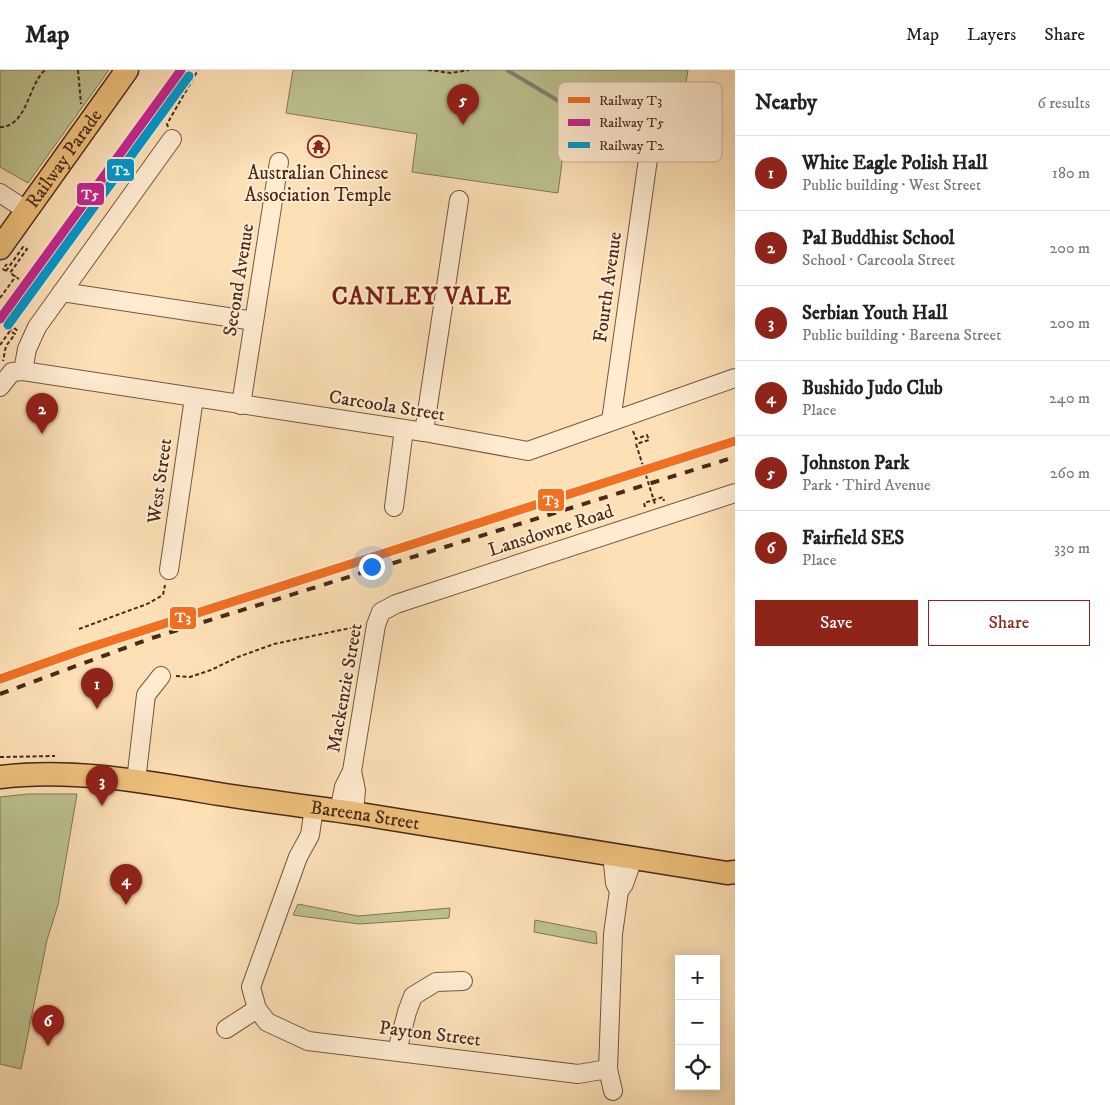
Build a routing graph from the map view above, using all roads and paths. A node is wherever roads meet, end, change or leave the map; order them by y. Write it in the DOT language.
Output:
graph roads {
  1 [pos="45,70"];
  2 [pos="78,70"];
  3 [pos="127,70"];
  4 [pos="198,70"];
  5 [pos="428,70"];
  6 [pos="469,70"];
  7 [pos="81,106"];
  8 [pos="0,127"];
  9 [pos="170,135"];
  10 [pos="279,162"];
  11 [pos="648,162"];
  12 [pos="0,193"];
  13 [pos="459,200"];
  14 [pos="26,210"];
  15 [pos="0,248"];
  16 [pos="6,271"];
  17 [pos="16,276"];
  18 [pos="19,279"];
  19 [pos="62,292"];
  20 [pos="0,298"];
  21 [pos="254,320"];
  22 [pos="10,331"];
  23 [pos="18,331"];
  24 [pos="0,343"];
  25 [pos="8,355"];
  26 [pos="735,361"];
  27 [pos="22,371"];
  28 [pos="734,382"];
  29 [pos="0,387"];
  30 [pos="194,398"];
  31 [pos="241,406"];
  32 [pos="610,422"];
  33 [pos="404,429"];
  34 [pos="424,432"];
  35 [pos="636,440"];
  36 [pos="735,493"];
  37 [pos="654,500"];
  38 [pos="664,501"];
  39 [pos="656,504"];
  40 [pos="394,507"];
  41 [pos="169,570"];
  42 [pos="378,618"];
  43 [pos="80,629"];
  44 [pos="161,676"];
  45 [pos="0,765"];
  46 [pos="0,776"];
  47 [pos="83,776"];
  48 [pos="136,781"];
  49 [pos="308,808"];
  50 [pos="346,812"];
  51 [pos="622,856"];
  52 [pos="732,874"];
  53 [pos="463,982"];
  54 [pos="257,1009"];
  55 [pos="226,1028"];
  56 [pos="397,1051"];
  57 [pos="608,1069"];
  58 [pos="614,1091"];
  1 -- 8 [label="path"];
  2 -- 7 [label="path"];
  3 -- 14 [label="main road, Railway Parade"];
  4 -- 9 [label="path"];
  5 -- 6 [label="path"];
  9 -- 19 [label="street"];
  10 -- 21 [label="street, Second Avenue"];
  11 -- 32 [label="street, Fourth Avenue"];
  12 -- 14 [label="street"];
  13 -- 34 [label="street"];
  14 -- 15 [label="main road, Railway Parade"];
  16 -- 17 [label="path"];
  17 -- 18 [label="path"];
  17 -- 20 [label="path"];
  19 -- 21 [label="street"];
  19 -- 27 [label="street"];
  21 -- 31 [label="street, Second Avenue"];
  22 -- 23 [label="path"];
  22 -- 24 [label="path"];
  22 -- 25 [label="path"];
  26 -- 28 [label="street"];
  27 -- 29 [label="street"];
  27 -- 30 [label="street, Carcoola Street"];
  28 -- 32 [label="street, Carcoola Street"];
  30 -- 31 [label="street, Carcoola Street"];
  30 -- 41 [label="street, West Street"];
  31 -- 33 [label="street, Carcoola Street"];
  32 -- 34 [label="street, Carcoola Street"];
  33 -- 34 [label="street, Carcoola Street"];
  33 -- 40 [label="street"];
  35 -- 39 [label="path, bridge"];
  36 -- 42 [label="street, Lansdowne Road"];
  37 -- 38 [label="path"];
  41 -- 43 [label="path"];
  42 -- 44 [label="path"];
  42 -- 50 [label="street, Mackenzie Street"];
  44 -- 48 [label="street"];
  45 -- 47 [label="main road"];
  46 -- 47 [label="main road, Bareena Street"];
  47 -- 48 [label="main road, Bareena Street"];
  48 -- 49 [label="main road, Bareena Street"];
  49 -- 50 [label="main road, Bareena Street"];
  49 -- 54 [label="street"];
  50 -- 51 [label="main road, Bareena Street"];
  51 -- 52 [label="main road, Bareena Street"];
  51 -- 57 [label="street"];
  53 -- 56 [label="street"];
  54 -- 55 [label="street"];
  54 -- 56 [label="street, Payton Street"];
  56 -- 57 [label="street, Payton Street"];
  57 -- 58 [label="street"];
}
